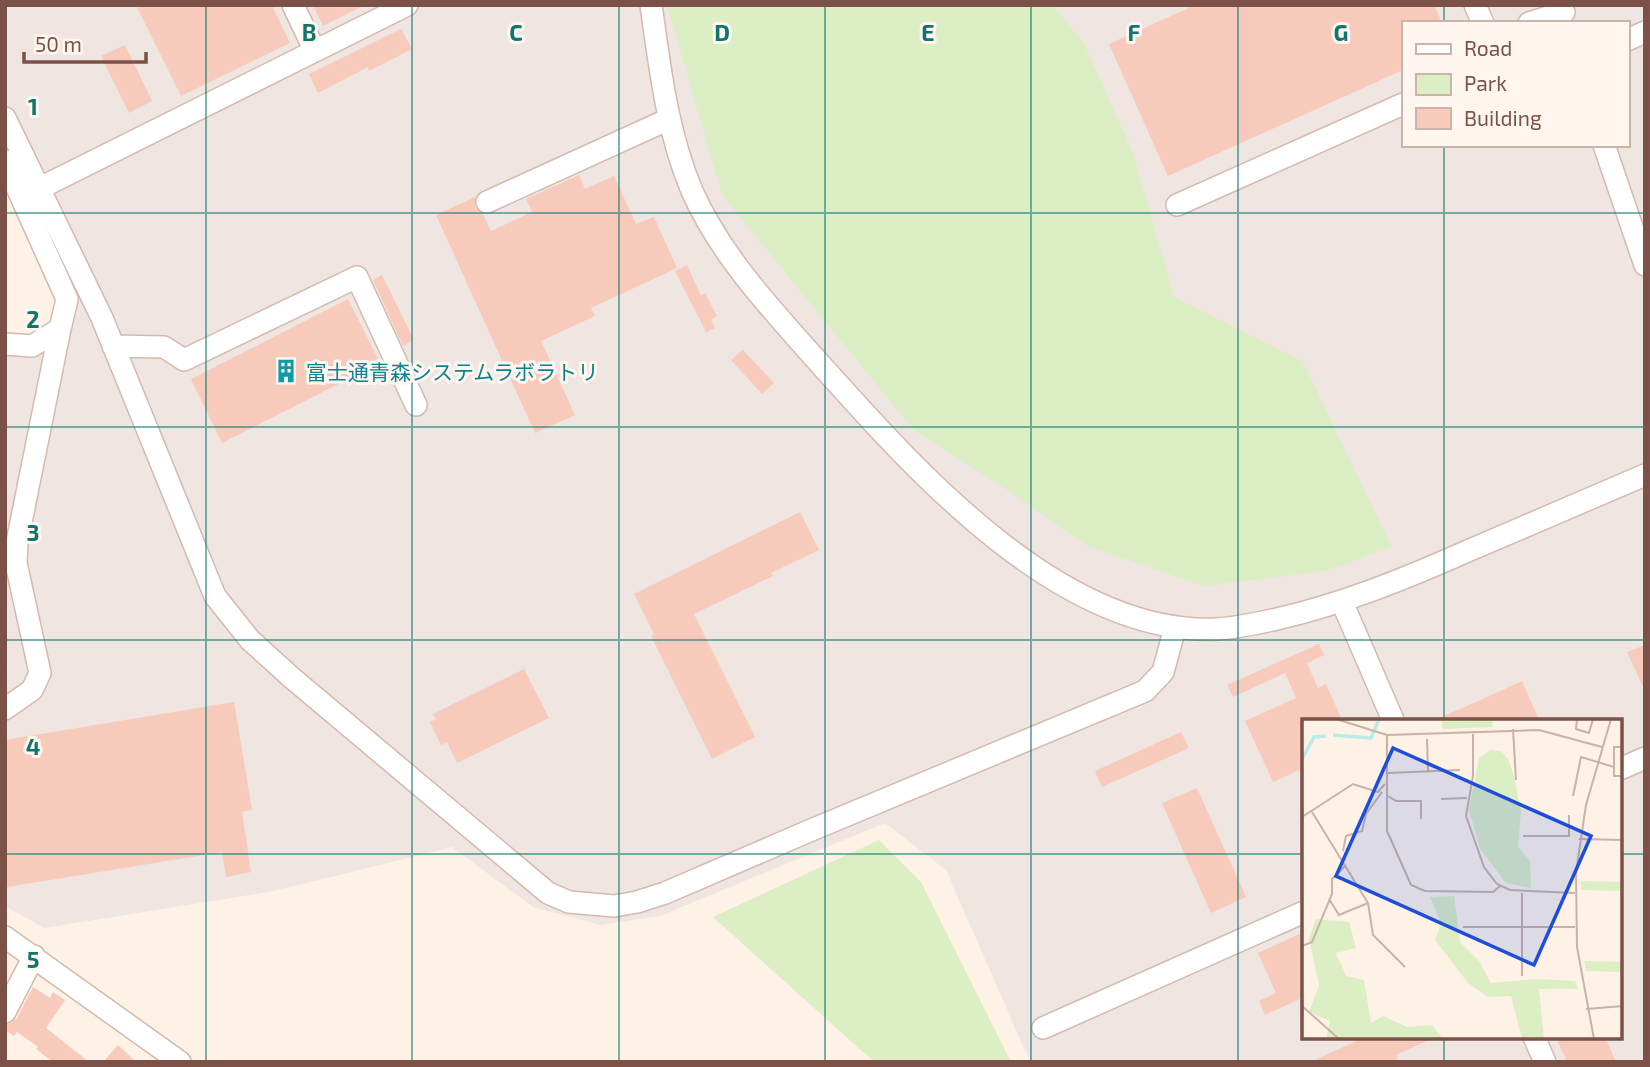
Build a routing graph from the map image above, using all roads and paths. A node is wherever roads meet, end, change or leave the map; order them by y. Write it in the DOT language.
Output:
graph roads {
  1 [pos="293,5"];
  2 [pos="407,5"];
  3 [pos="651,5"];
  4 [pos="1475,5"];
  5 [pos="1564,13"];
  6 [pos="1482,21"];
  7 [pos="1536,21"];
  8 [pos="1645,32"];
  9 [pos="1629,39"];
  10 [pos="315,51"];
  11 [pos="1402,103"];
  12 [pos="5,118"];
  13 [pos="669,119"];
  14 [pos="1605,147"];
  15 [pos="5,161"];
  16 [pos="40,188"];
  17 [pos="487,202"];
  18 [pos="1177,205"];
  19 [pos="1645,265"];
  20 [pos="60,329"];
  21 [pos="5,344"];
  22 [pos="113,346"];
  23 [pos="416,405"];
  24 [pos="1645,475"];
  25 [pos="1342,602"];
  26 [pos="1175,628"];
  27 [pos="5,709"];
  28 [pos="1393,719"];
  29 [pos="1645,758"];
  30 [pos="1622,768"];
  31 [pos="1302,913"];
  32 [pos="5,937"];
  33 [pos="34,956"];
  34 [pos="5,1012"];
  35 [pos="1042,1028"];
  36 [pos="1535,1039"];
  37 [pos="180,1062"];
  38 [pos="1545,1062"];
  1 -- 10 [label="street"];
  2 -- 10 [label="street"];
  3 -- 13 [label="street"];
  4 -- 6 [label="street"];
  5 -- 7 [label="street"];
  8 -- 9 [label="street"];
  10 -- 16 [label="street"];
  11 -- 18 [label="street"];
  12 -- 16 [label="street"];
  13 -- 17 [label="street"];
  13 -- 26 [label="street"];
  14 -- 19 [label="street"];
  15 -- 20 [label="street"];
  16 -- 22 [label="street"];
  20 -- 21 [label="street"];
  20 -- 27 [label="street"];
  22 -- 23 [label="street"];
  22 -- 26 [label="street"];
  24 -- 25 [label="street"];
  25 -- 26 [label="street"];
  25 -- 28 [label="street"];
  29 -- 30 [label="street"];
  31 -- 35 [label="street"];
  32 -- 33 [label="street"];
  33 -- 34 [label="street"];
  33 -- 37 [label="street"];
  36 -- 38 [label="street"];
}
